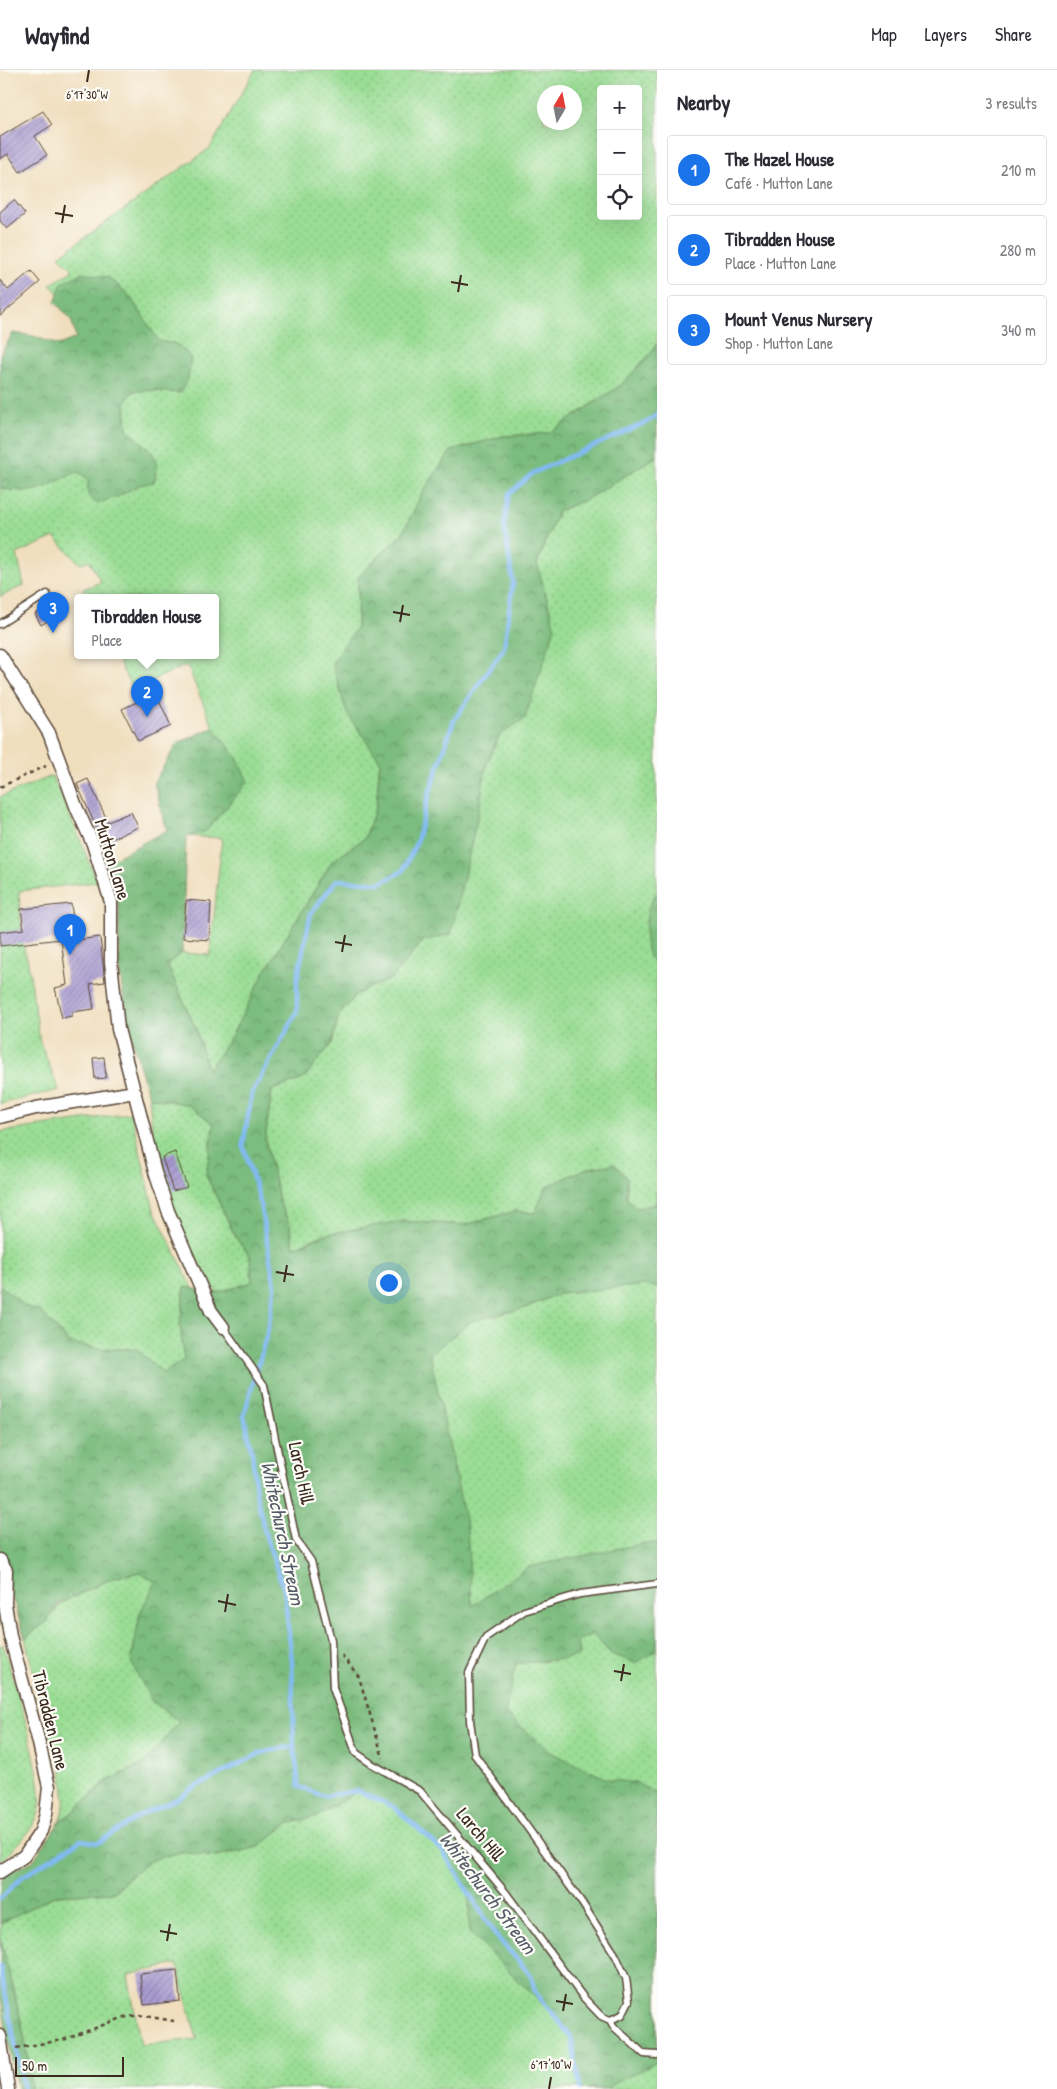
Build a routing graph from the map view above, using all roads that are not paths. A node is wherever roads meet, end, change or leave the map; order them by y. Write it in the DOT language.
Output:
graph roads {
  1 [pos="47,594"];
  2 [pos="0,624"];
  3 [pos="0,656"];
  4 [pos="135,1092"];
  5 [pos="0,1117"];
  6 [pos="223,1327"];
  7 [pos="0,1560"];
  8 [pos="657,1584"];
  9 [pos="0,1872"];
  10 [pos="610,2020"];
  11 [pos="1,2041"];
  12 [pos="657,2054"];
  13 [pos="8,2089"];
  1 -- 2 [label="lane"];
  3 -- 4 [label="street, Mutton Lane"];
  4 -- 5 [label="street"];
  4 -- 6 [label="street, Larch Hill"];
  6 -- 10 [label="lane, Larch Hill"];
  7 -- 9 [label="street, Tibradden Lane"];
  8 -- 10 [label="lane, Larch Hill"];
  10 -- 12 [label="lane"];
  11 -- 13 [label="street"];
}
